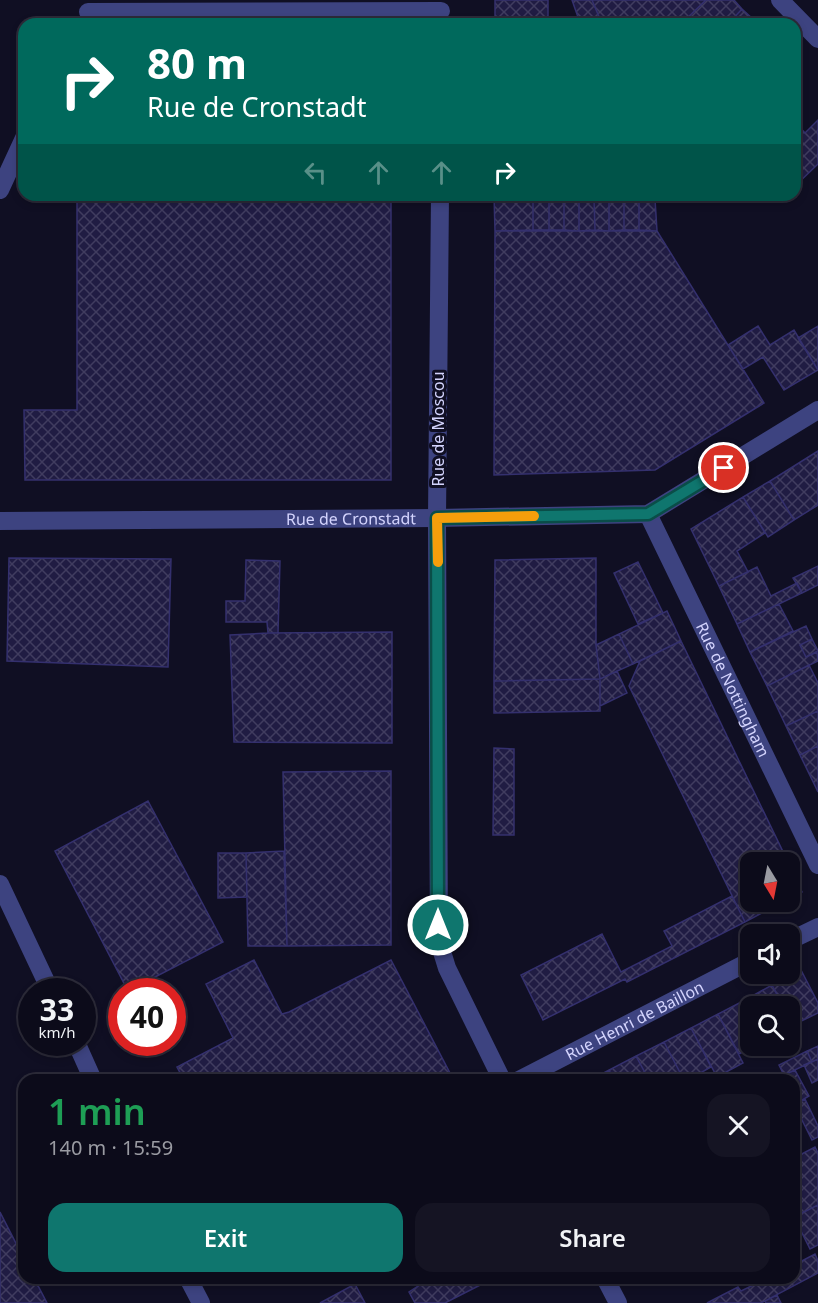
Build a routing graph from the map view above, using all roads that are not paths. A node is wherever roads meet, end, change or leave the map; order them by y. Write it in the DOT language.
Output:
graph roads {
  1 [pos="780,0"];
  2 [pos="89,12"];
  3 [pos="442,12"];
  4 [pos="798,18"];
  5 [pos="801,22"];
  6 [pos="818,39"];
  7 [pos="18,151"];
  8 [pos="0,190"];
  9 [pos="440,201"];
  10 [pos="818,410"];
  11 [pos="648,514"];
  12 [pos="437,518"];
  13 [pos="0,521"];
  14 [pos="818,865"];
  15 [pos="0,884"];
  16 [pos="818,927"];
  17 [pos="800,936"];
  18 [pos="740,967"];
  19 [pos="44,978"];
  20 [pos="82,1056"];
  21 [pos="90,1074"];
  22 [pos="499,1074"];
  23 [pos="531,1074"];
  24 [pos="191,1284"];
  25 [pos="608,1284"];
  26 [pos="201,1303"];
  27 [pos="618,1303"];
  1 -- 4 [label="street"];
  2 -- 3 [label="street"];
  5 -- 6 [label="street"];
  7 -- 8 [label="street"];
  9 -- 12 [label="street, Rue de Moscou"];
  10 -- 11 [label="street"];
  11 -- 12 [label="street, Rue de Cronstadt"];
  11 -- 14 [label="street, Rue de Nottingham"];
  12 -- 13 [label="street, Rue de Cronstadt"];
  12 -- 22 [label="street, Rue de Moscou"];
  15 -- 19 [label="street"];
  16 -- 17 [label="street"];
  18 -- 23 [label="street, Rue Henri de Baillon"];
  20 -- 21 [label="street"];
  24 -- 26 [label="street"];
  25 -- 27 [label="street"];
}
